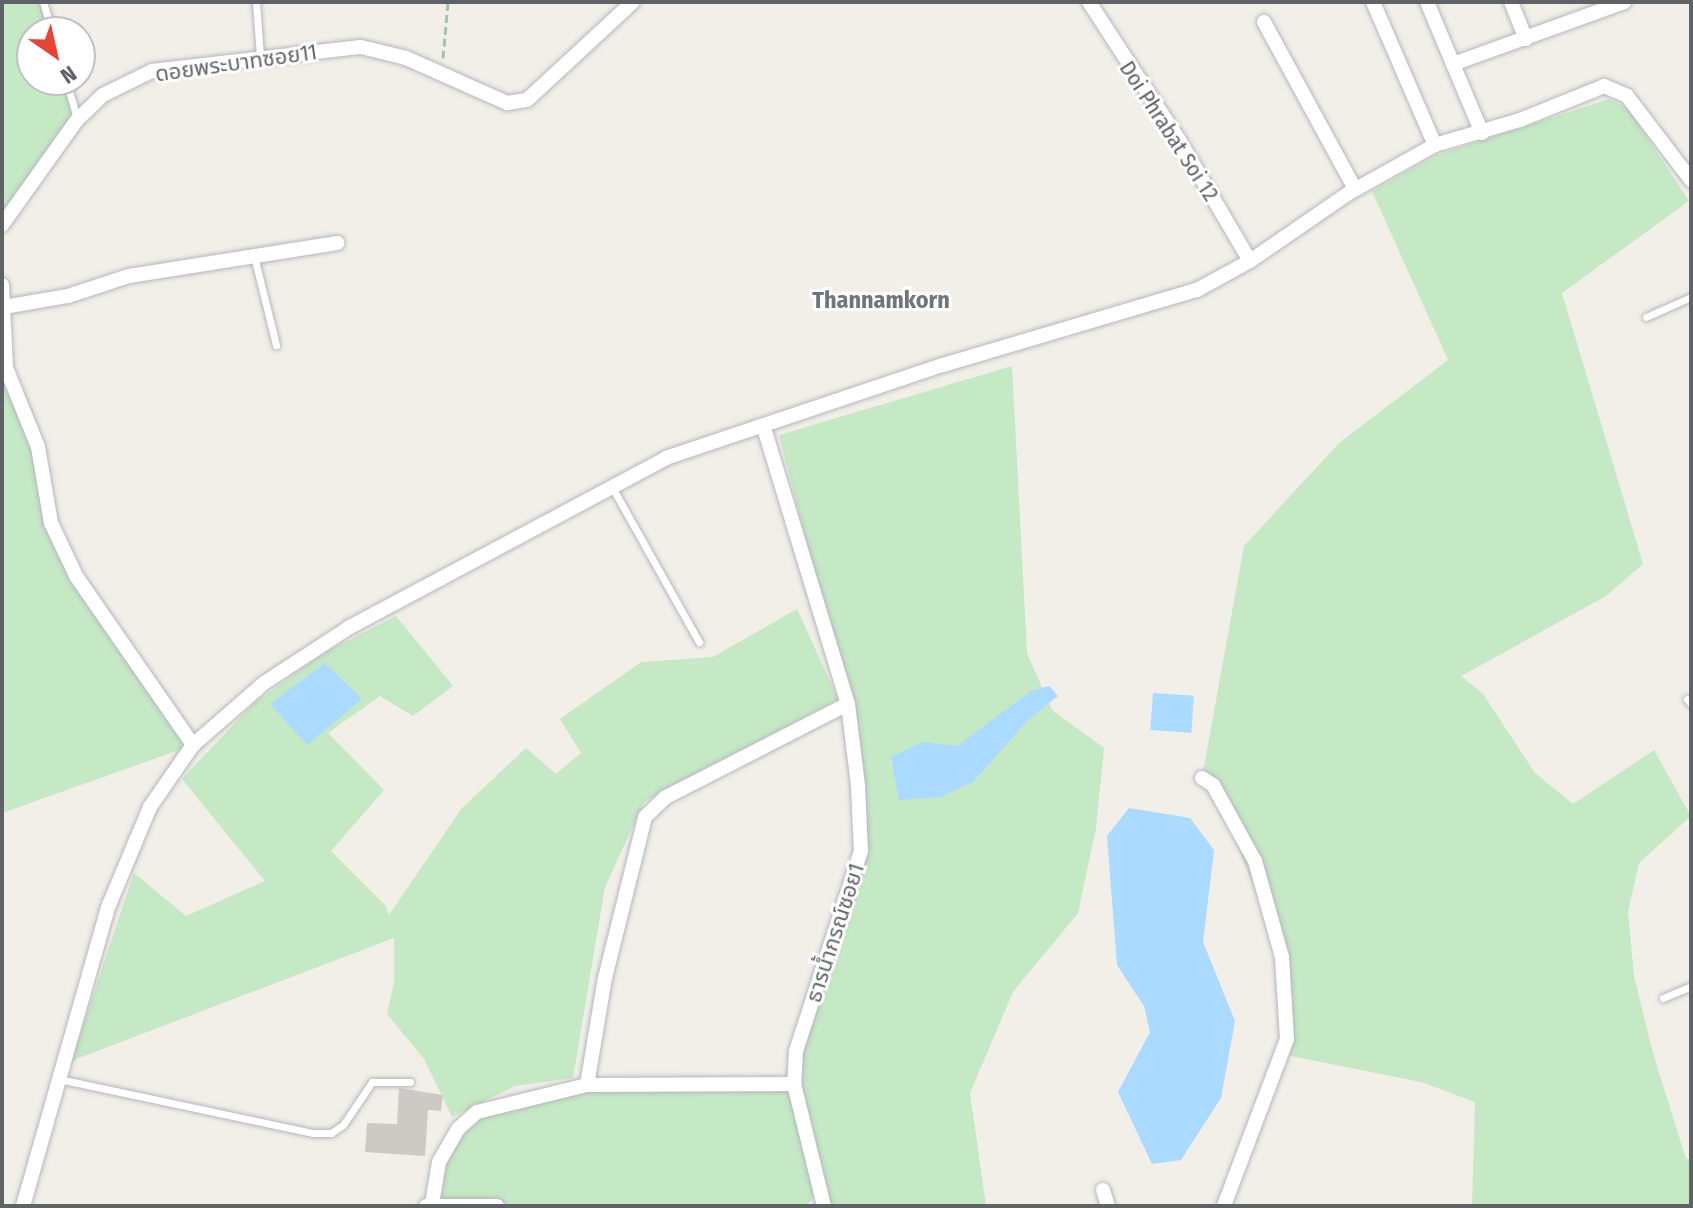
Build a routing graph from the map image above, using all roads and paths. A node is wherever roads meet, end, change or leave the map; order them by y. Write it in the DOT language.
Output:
graph roads {
  1 [pos="256,2"];
  2 [pos="448,2"];
  3 [pos="633,2"];
  4 [pos="1089,2"];
  5 [pos="1373,2"];
  6 [pos="1427,2"];
  7 [pos="1511,2"];
  8 [pos="1624,2"];
  9 [pos="1596,7"];
  10 [pos="1264,22"];
  11 [pos="1526,39"];
  12 [pos="260,57"];
  13 [pos="1453,64"];
  14 [pos="442,74"];
  15 [pos="70,96"];
  16 [pos="77,120"];
  17 [pos="1482,133"];
  18 [pos="1435,145"];
  19 [pos="1691,180"];
  20 [pos="1355,189"];
  21 [pos="2,225"];
  22 [pos="337,243"];
  23 [pos="254,256"];
  24 [pos="1250,261"];
  25 [pos="2,285"];
  26 [pos="1691,297"];
  27 [pos="3,307"];
  28 [pos="1646,317"];
  29 [pos="276,345"];
  30 [pos="7,384"];
  31 [pos="764,428"];
  32 [pos="611,485"];
  33 [pos="699,642"];
  34 [pos="848,704"];
  35 [pos="193,745"];
  36 [pos="1202,778"];
  37 [pos="1691,986"];
  38 [pos="1663,998"];
  39 [pos="59,1079"];
  40 [pos="410,1082"];
  41 [pos="794,1084"];
  42 [pos="587,1085"];
  43 [pos="1103,1190"];
  44 [pos="429,1205"];
  45 [pos="23,1206"];
  46 [pos="497,1206"];
  47 [pos="824,1206"];
  48 [pos="1108,1206"];
  49 [pos="1224,1206"];
  1 -- 12 [label="lane"];
  2 -- 14 [label="path"];
  3 -- 14 [label="street, ดอยพระบาทซอย11"];
  4 -- 24 [label="street, Doi Phrabat Soi 12"];
  5 -- 18 [label="street"];
  6 -- 13 [label="street"];
  7 -- 11 [label="street"];
  8 -- 9 [label="street"];
  9 -- 11 [label="street"];
  10 -- 20 [label="street"];
  11 -- 13 [label="street"];
  12 -- 14 [label="street, ดอยพระบาทซอย11"];
  12 -- 16 [label="street, ดอยพระบาทซอย11"];
  13 -- 17 [label="street"];
  15 -- 16 [label="lane"];
  16 -- 21 [label="street, ดอยพระบาทซอย11"];
  17 -- 18 [label="street"];
  17 -- 19 [label="street"];
  18 -- 20 [label="street"];
  20 -- 24 [label="street"];
  22 -- 23 [label="street"];
  23 -- 27 [label="street"];
  23 -- 29 [label="lane"];
  24 -- 31 [label="street"];
  25 -- 27 [label="street"];
  26 -- 28 [label="lane"];
  27 -- 30 [label="street"];
  30 -- 35 [label="street"];
  31 -- 32 [label="street"];
  31 -- 34 [label="street, ธารน้ำกรณ์ซอย1"];
  32 -- 33 [label="lane"];
  32 -- 35 [label="street"];
  34 -- 41 [label="street, ธารน้ำกรณ์ซอย1"];
  34 -- 42 [label="street"];
  35 -- 39 [label="street"];
  36 -- 49 [label="street"];
  37 -- 38 [label="lane"];
  39 -- 40 [label="lane"];
  39 -- 45 [label="street"];
  41 -- 42 [label="street"];
  41 -- 47 [label="street, ธารน้ำกรณ์ซอย1"];
  42 -- 44 [label="street"];
  43 -- 48 [label="street"];
  44 -- 46 [label="street"];
}
